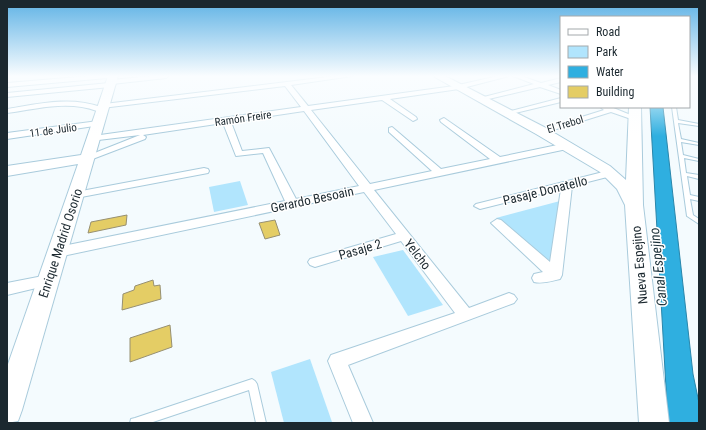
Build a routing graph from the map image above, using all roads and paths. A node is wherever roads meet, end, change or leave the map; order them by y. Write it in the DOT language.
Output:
graph roads {
  1 [pos="106,96"];
  2 [pos="208,96"];
  3 [pos="296,96"];
  4 [pos="396,96"];
  5 [pos="476,96"];
  6 [pos="489,96"];
  7 [pos="384,98"];
  8 [pos="480,98"];
  9 [pos="560,100"];
  10 [pos="606,108"];
  11 [pos="674,108"];
  12 [pos="306,109"];
  13 [pos="611,110"];
  14 [pos="7,111"];
  15 [pos="507,113"];
  16 [pos="635,113"];
  17 [pos="101,114"];
  18 [pos="226,120"];
  19 [pos="413,120"];
  20 [pos="444,120"];
  21 [pos="676,121"];
  22 [pos="699,125"];
  23 [pos="170,129"];
  24 [pos="392,130"];
  25 [pos="541,132"];
  26 [pos="7,136"];
  27 [pos="679,140"];
  28 [pos="699,144"];
  29 [pos="567,146"];
  30 [pos="90,149"];
  31 [pos="681,156"];
  32 [pos="590,160"];
  33 [pos="699,160"];
  34 [pos="499,161"];
  35 [pos="7,171"];
  36 [pos="204,171"];
  37 [pos="440,173"];
  38 [pos="610,173"];
  39 [pos="635,174"];
  40 [pos="684,174"];
  41 [pos="699,177"];
  42 [pos="567,184"];
  43 [pos="366,187"];
  44 [pos="76,195"];
  45 [pos="687,196"];
  46 [pos="699,199"];
  47 [pos="292,203"];
  48 [pos="634,205"];
  49 [pos="480,206"];
  50 [pos="497,222"];
  51 [pos="699,222"];
  52 [pos="405,236"];
  53 [pos="58,252"];
  54 [pos="315,262"];
  55 [pos="555,275"];
  56 [pos="539,278"];
  57 [pos="48,280"];
  58 [pos="7,289"];
  59 [pos="509,299"];
  60 [pos="466,316"];
  61 [pos="8,402"];
  62 [pos="135,423"];
  63 [pos="261,423"];
  64 [pos="363,423"];
  65 [pos="654,423"];
  1 -- 17 [label="street, Enrique Madrid Osorio"];
  2 -- 17 [label="street, 11 de Julio"];
  3 -- 12 [label="street, Yelcho"];
  4 -- 7 [label="street, Ramón Freire"];
  5 -- 8 [label="street"];
  6 -- 8 [label="street"];
  7 -- 12 [label="street, Ramón Freire"];
  7 -- 19 [label="street"];
  8 -- 15 [label="street"];
  9 -- 15 [label="street"];
  10 -- 13 [label="street"];
  11 -- 21 [label="lane"];
  12 -- 18 [label="street, Ramón Freire"];
  12 -- 43 [label="street, Yelcho"];
  13 -- 16 [label="street"];
  13 -- 25 [label="street, El Trebol"];
  14 -- 17 [label="street"];
  15 -- 25 [label="street"];
  16 -- 39 [label="street, Nueva Espejino"];
  17 -- 26 [label="street, 11 de Julio"];
  17 -- 30 [label="street, Enrique Madrid Osorio"];
  18 -- 23 [label="street, Ramón Freire"];
  18 -- 47 [label="street"];
  20 -- 34 [label="street"];
  21 -- 22 [label="lane"];
  21 -- 27 [label="lane"];
  23 -- 30 [label="street, Ramón Freire"];
  23 -- 30 [label="street, Ramón Freire"];
  24 -- 37 [label="street"];
  25 -- 29 [label="street"];
  27 -- 28 [label="lane"];
  27 -- 31 [label="lane"];
  29 -- 32 [label="street"];
  29 -- 34 [label="street, Gerardo Besoain"];
  30 -- 35 [label="street, Ramón Freire"];
  30 -- 44 [label="street, Enrique Madrid Osorio"];
  31 -- 33 [label="lane"];
  31 -- 40 [label="lane"];
  32 -- 38 [label="street"];
  32 -- 39 [label="street"];
  34 -- 37 [label="street, Gerardo Besoain"];
  36 -- 44 [label="street"];
  37 -- 43 [label="street, Gerardo Besoain"];
  38 -- 39 [label="street"];
  38 -- 42 [label="street, Pasaje Donatello"];
  38 -- 48 [label="street"];
  39 -- 48 [label="street, Nueva Espejino"];
  40 -- 41 [label="lane"];
  40 -- 45 [label="lane"];
  42 -- 49 [label="street, Pasaje Donatello"];
  42 -- 55 [label="street"];
  43 -- 47 [label="street, Gerardo Besoain"];
  43 -- 52 [label="street, Yelcho"];
  44 -- 53 [label="street, Enrique Madrid Osorio"];
  45 -- 46 [label="lane"];
  45 -- 51 [label="lane"];
  47 -- 53 [label="street, Gerardo Besoain"];
  48 -- 65 [label="street, Nueva Espejino"];
  50 -- 55 [label="street"];
  52 -- 54 [label="street, Pasaje 2"];
  52 -- 60 [label="street, Yelcho"];
  53 -- 57 [label="street, Enrique Madrid Osorio"];
  55 -- 56 [label="street"];
  57 -- 58 [label="street"];
  57 -- 61 [label="street, Enrique Madrid Osorio"];
  59 -- 60 [label="street"];
  60 -- 64 [label="street"];
  62 -- 63 [label="lane"];
}
